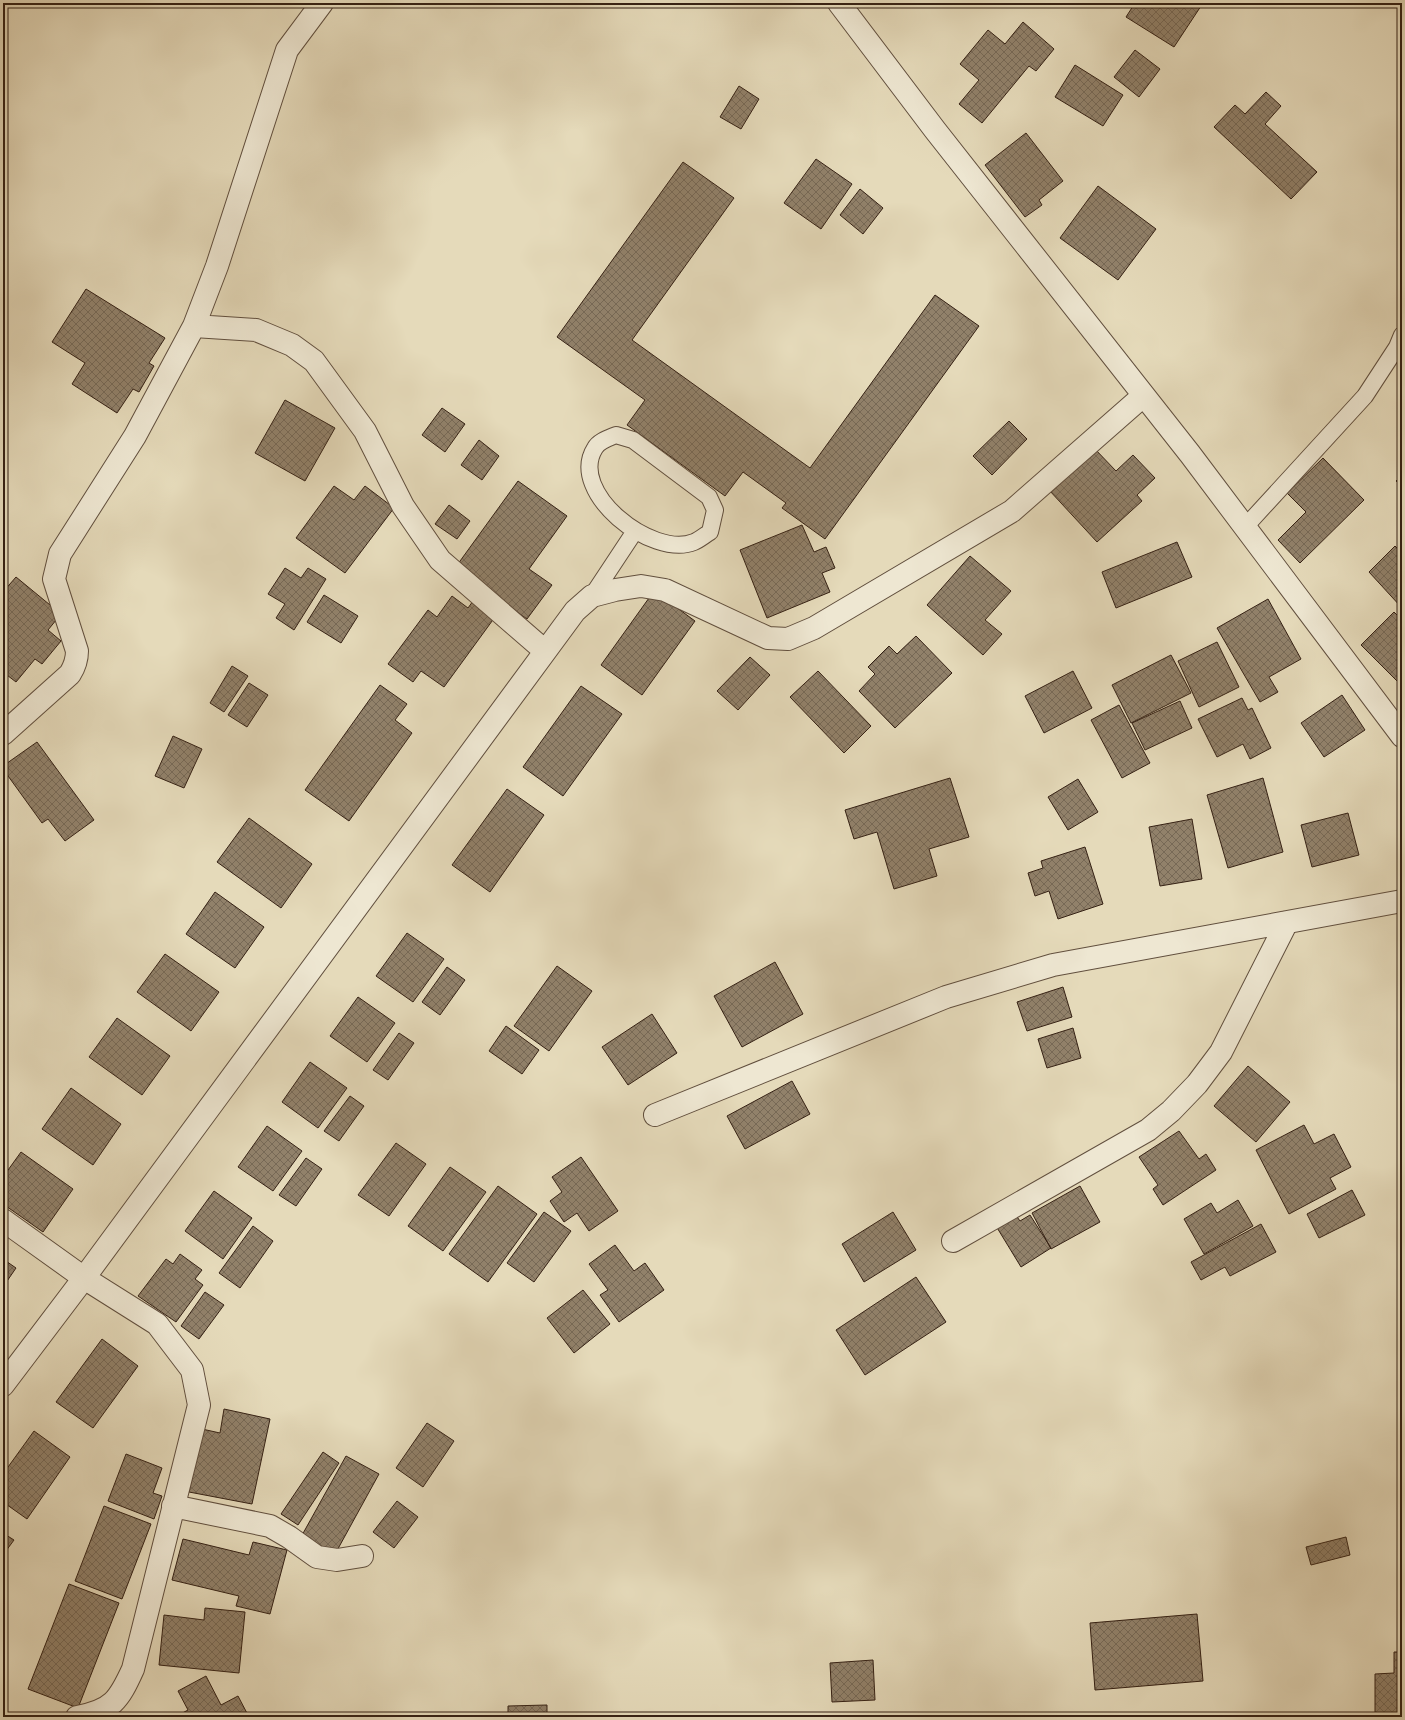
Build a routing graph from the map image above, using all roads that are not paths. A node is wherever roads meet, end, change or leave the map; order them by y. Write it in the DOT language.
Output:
graph roads {
  1 [pos="322,3"];
  2 [pos="839,3"];
  3 [pos="194,326"];
  4 [pos="1402,335"];
  5 [pos="1143,396"];
  6 [pos="1245,527"];
  7 [pos="635,531"];
  8 [pos="592,596"];
  9 [pos="545,651"];
  10 [pos="3,734"];
  11 [pos="1402,736"];
  12 [pos="1402,901"];
  13 [pos="1287,922"];
  14 [pos="655,1115"];
  15 [pos="3,1220"];
  16 [pos="953,1241"];
  17 [pos="84,1278"];
  18 [pos="3,1385"];
  19 [pos="173,1506"];
  20 [pos="362,1556"];
  21 [pos="77,1717"];
  1 -- 3 [label="street"];
  2 -- 5 [label="street"];
  3 -- 9 [label="street"];
  3 -- 10 [label="street"];
  4 -- 6 [label="lane"];
  5 -- 6 [label="street"];
  5 -- 8 [label="street"];
  6 -- 11 [label="street"];
  7 -- 7 [label="lane"];
  7 -- 8 [label="lane"];
  8 -- 9 [label="street"];
  9 -- 17 [label="street"];
  12 -- 13 [label="street"];
  13 -- 14 [label="street"];
  13 -- 16 [label="street"];
  15 -- 17 [label="street"];
  17 -- 18 [label="street"];
  17 -- 19 [label="street"];
  19 -- 20 [label="street"];
  19 -- 21 [label="street"];
}
